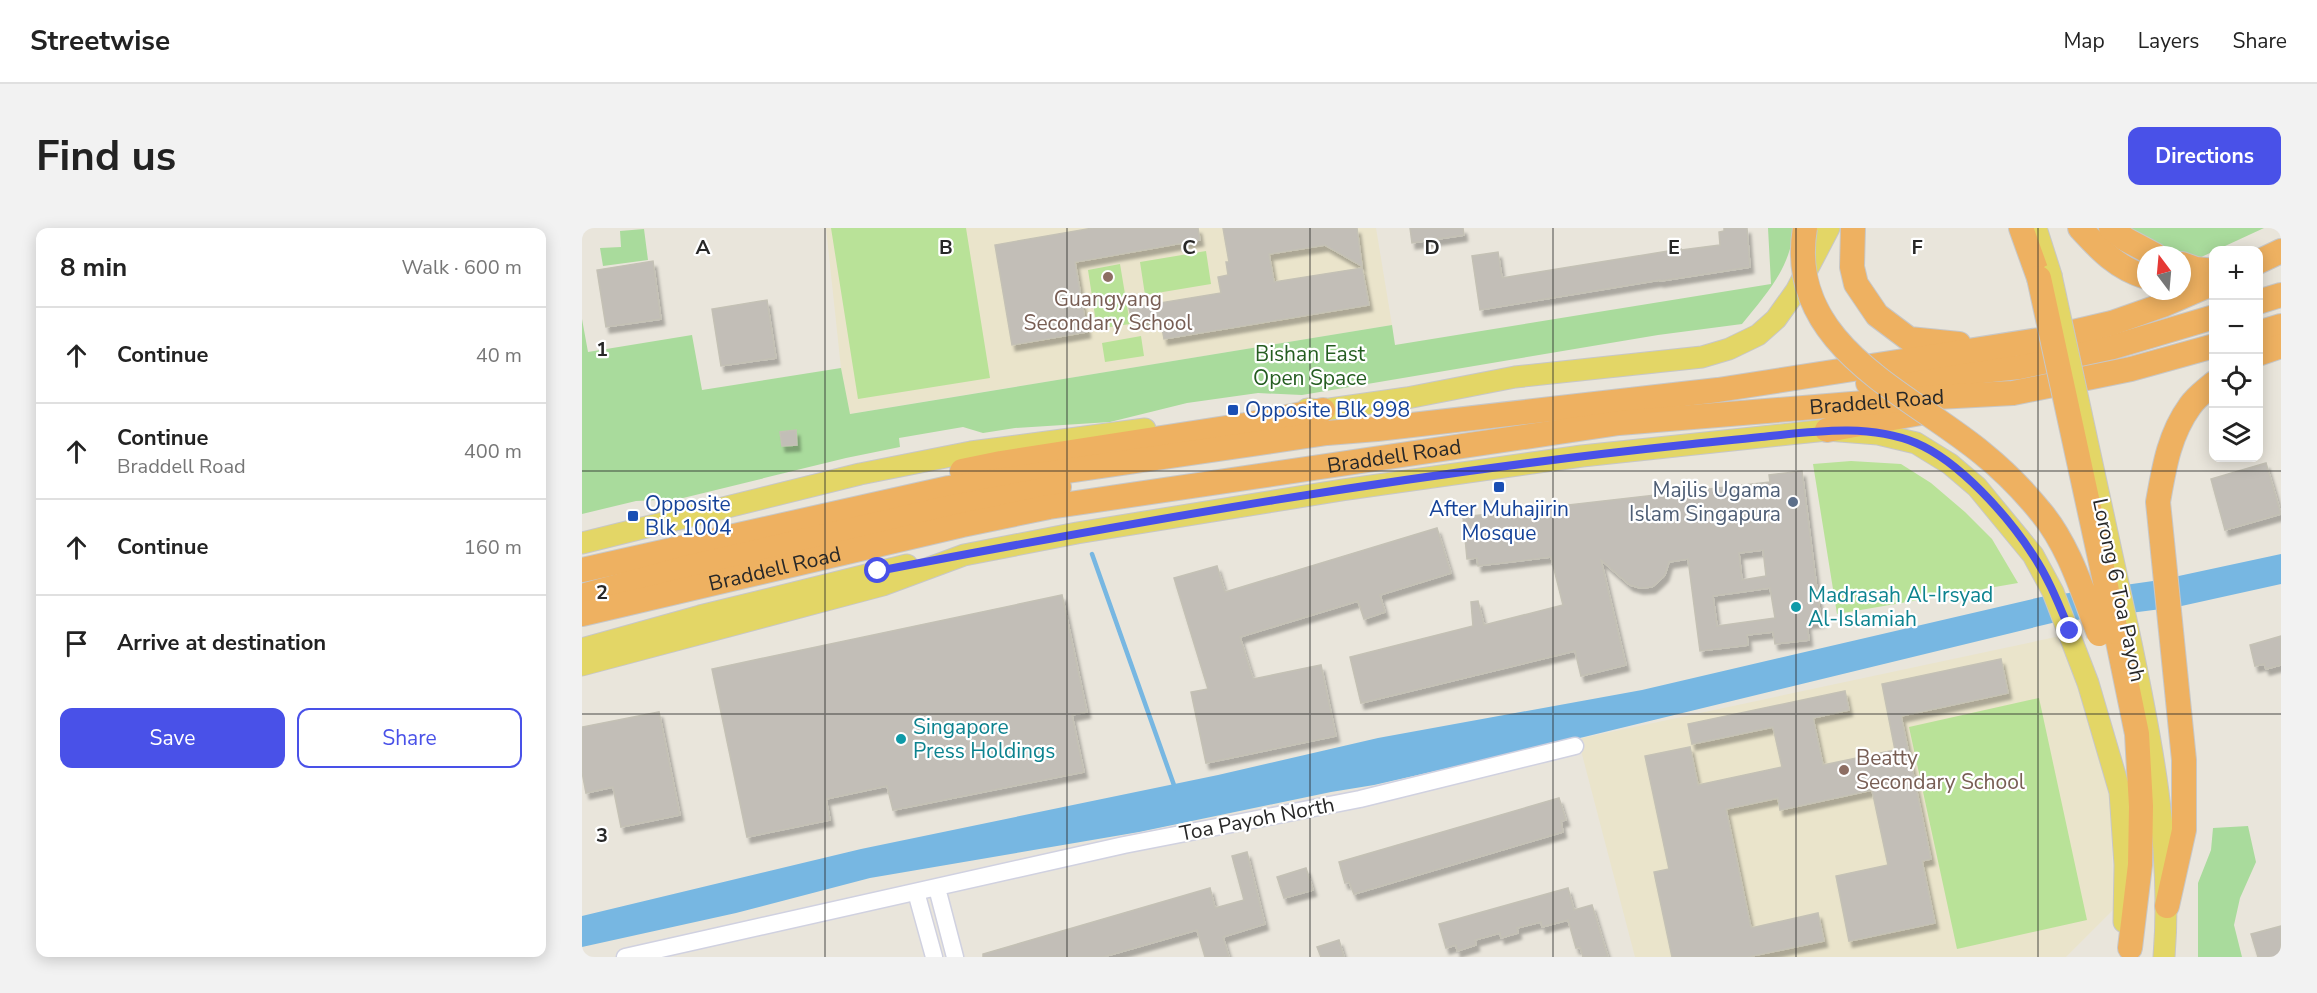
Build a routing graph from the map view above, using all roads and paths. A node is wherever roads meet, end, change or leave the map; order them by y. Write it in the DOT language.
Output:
graph roads {
  1 [pos="1805,228"];
  2 [pos="1829,228"];
  3 [pos="1853,228"];
  4 [pos="2021,228"];
  5 [pos="2036,228"];
  6 [pos="2080,228"];
  7 [pos="2111,228"];
  8 [pos="2139,246"];
  9 [pos="2281,251"];
  10 [pos="2263,260"];
  11 [pos="2281,265"];
  12 [pos="2191,267"];
  13 [pos="2263,268"];
  14 [pos="2209,270"];
  15 [pos="2137,274"];
  16 [pos="2045,276"];
  17 [pos="2209,281"];
  18 [pos="2191,282"];
  19 [pos="2209,283"];
  20 [pos="2281,295"];
  21 [pos="2263,301"];
  22 [pos="2209,318"];
  23 [pos="2281,326"];
  24 [pos="2263,332"];
  25 [pos="2281,346"];
  26 [pos="1995,347"];
  27 [pos="2209,347"];
  28 [pos="2263,353"];
  29 [pos="2209,388"];
  30 [pos="1718,390"];
  31 [pos="2013,393"];
  32 [pos="1323,410"];
  33 [pos="1361,430"];
  34 [pos="1827,430"];
  35 [pos="947,482"];
  36 [pos="582,543"];
  37 [pos="964,555"];
  38 [pos="588,568"];
  39 [pos="582,596"];
  40 [pos="582,614"];
  41 [pos="2114,632"];
  42 [pos="582,649"];
  43 [pos="582,664"];
  44 [pos="1575,746"];
  45 [pos="937,888"];
  46 [pos="916,892"];
  47 [pos="2167,906"];
  48 [pos="2130,952"];
  49 [pos="626,957"];
  50 [pos="934,957"];
  51 [pos="955,957"];
  52 [pos="2164,957"];
  1 -- 41 [label="highway, bridge"];
  2 -- 32 [label="main road"];
  3 -- 26 [label="highway"];
  4 -- 16 [label="highway"];
  5 -- 16 [label="main road"];
  6 -- 15 [label="highway"];
  7 -- 8 [label="highway"];
  9 -- 10 [label="highway"];
  11 -- 13 [label="highway"];
  12 -- 14 [label="highway"];
  16 -- 41 [label="highway, bridge"];
  17 -- 18 [label="highway"];
  19 -- 26 [label="highway, Braddell Road"];
  20 -- 21 [label="highway"];
  22 -- 30 [label="highway, Braddell Road"];
  23 -- 24 [label="highway"];
  25 -- 28 [label="highway"];
  26 -- 30 [label="highway, Braddell Road"];
  27 -- 31 [label="highway, Braddell Road"];
  29 -- 47 [label="highway"];
  30 -- 33 [label="highway, Braddell Road"];
  31 -- 34 [label="highway"];
  31 -- 40 [label="highway, Braddell Road"];
  32 -- 35 [label="highway"];
  32 -- 36 [label="main road"];
  33 -- 35 [label="highway, Braddell Road"];
  33 -- 39 [label="highway"];
  34 -- 37 [label="main road, Braddell Road"];
  34 -- 48 [label="main road, Braddell Road"];
  35 -- 38 [label="highway"];
  37 -- 42 [label="main road"];
  37 -- 43 [label="main road, Braddell Road"];
  41 -- 47 [label="main road, Lorong 6 Toa Payoh"];
  41 -- 48 [label="highway"];
  44 -- 45 [label="street, Toa Payoh North"];
  45 -- 46 [label="street, Toa Payoh North"];
  45 -- 51 [label="street"];
  46 -- 49 [label="street, Toa Payoh North"];
  46 -- 50 [label="street"];
  47 -- 52 [label="main road, Lorong 6 Toa Payoh"];
}
